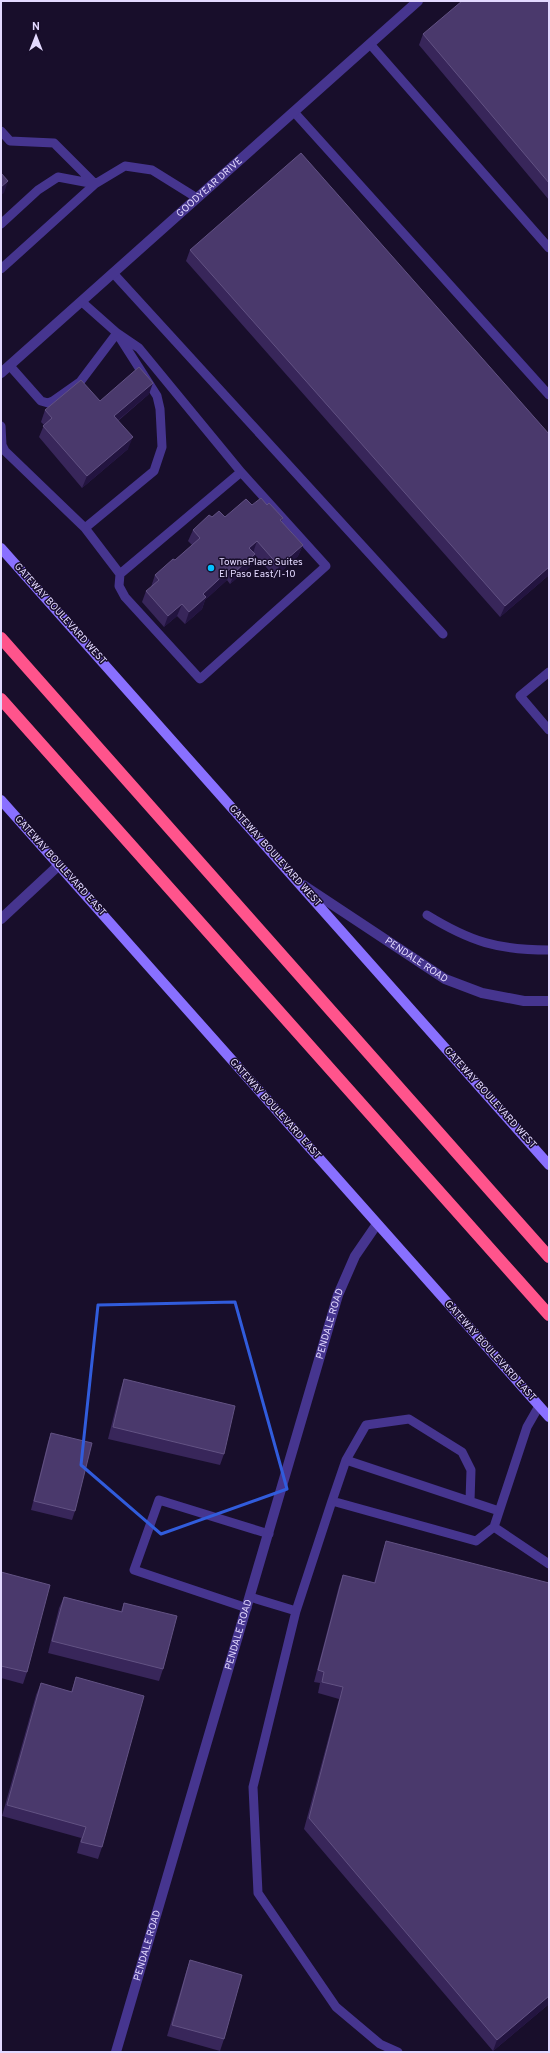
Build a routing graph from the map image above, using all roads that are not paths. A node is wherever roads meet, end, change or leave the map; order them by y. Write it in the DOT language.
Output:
graph roads {
  1 [pos="418,1"];
  2 [pos="370,44"];
  3 [pos="294,112"];
  4 [pos="1,131"];
  5 [pos="95,184"];
  6 [pos="197,198"];
  7 [pos="1,224"];
  8 [pos="549,248"];
  9 [pos="1,269"];
  10 [pos="113,273"];
  11 [pos="82,302"];
  12 [pos="117,333"];
  13 [pos="10,366"];
  14 [pos="1,373"];
  15 [pos="549,395"];
  16 [pos="1,426"];
  17 [pos="241,472"];
  18 [pos="85,528"];
  19 [pos="1,548"];
  20 [pos="120,574"];
  21 [pos="443,634"];
  22 [pos="1,638"];
  23 [pos="549,672"];
  24 [pos="1,699"];
  25 [pos="549,730"];
  26 [pos="1,800"];
  27 [pos="59,865"];
  28 [pos="298,882"];
  29 [pos="427,915"];
  30 [pos="1,919"];
  31 [pos="549,950"];
  32 [pos="549,1001"];
  33 [pos="549,1165"];
  34 [pos="377,1224"];
  35 [pos="549,1257"];
  36 [pos="549,1315"];
  37 [pos="539,1406"];
  38 [pos="549,1417"];
  39 [pos="346,1460"];
  40 [pos="332,1501"];
  41 [pos="470,1502"];
  42 [pos="499,1511"];
  43 [pos="494,1527"];
  44 [pos="269,1534"];
  45 [pos="549,1564"];
  46 [pos="250,1597"];
  47 [pos="247,1608"];
  48 [pos="296,1611"];
  49 [pos="116,2052"];
  50 [pos="398,2052"];
  1 -- 2 [label="street, GOODYEAR DRIVE"];
  2 -- 3 [label="street, GOODYEAR DRIVE"];
  2 -- 8 [label="lane"];
  3 -- 6 [label="street, GOODYEAR DRIVE"];
  3 -- 15 [label="lane"];
  4 -- 5 [label="lane"];
  5 -- 6 [label="lane"];
  5 -- 7 [label="lane"];
  5 -- 9 [label="lane"];
  6 -- 10 [label="street, GOODYEAR DRIVE"];
  10 -- 11 [label="street, GOODYEAR DRIVE"];
  10 -- 21 [label="lane"];
  11 -- 12 [label="lane"];
  11 -- 13 [label="street, GOODYEAR DRIVE"];
  12 -- 13 [label="lane"];
  12 -- 17 [label="lane"];
  12 -- 18 [label="lane"];
  13 -- 14 [label="street, GOODYEAR DRIVE"];
  16 -- 18 [label="lane"];
  17 -- 20 [label="lane"];
  17 -- 20 [label="lane"];
  18 -- 20 [label="lane"];
  19 -- 28 [label="main road, GATEWAY BOULEVARD WEST"];
  22 -- 35 [label="highway"];
  23 -- 25 [label="lane"];
  24 -- 36 [label="highway"];
  26 -- 27 [label="main road, GATEWAY BOULEVARD EAST"];
  27 -- 30 [label="street"];
  27 -- 34 [label="main road, GATEWAY BOULEVARD EAST"];
  28 -- 32 [label="street, PENDALE ROAD"];
  28 -- 33 [label="main road, GATEWAY BOULEVARD WEST"];
  29 -- 31 [label="lane"];
  34 -- 37 [label="main road, GATEWAY BOULEVARD EAST"];
  34 -- 44 [label="street, PENDALE ROAD"];
  37 -- 38 [label="main road, GATEWAY BOULEVARD EAST"];
  37 -- 42 [label="lane"];
  39 -- 40 [label="lane"];
  39 -- 41 [label="lane"];
  39 -- 41 [label="lane"];
  40 -- 43 [label="lane"];
  40 -- 48 [label="lane"];
  41 -- 42 [label="lane"];
  42 -- 43 [label="lane"];
  43 -- 45 [label="lane"];
  44 -- 46 [label="street, PENDALE ROAD"];
  44 -- 47 [label="lane"];
  46 -- 47 [label="street, PENDALE ROAD"];
  46 -- 48 [label="lane"];
  47 -- 49 [label="street, PENDALE ROAD"];
  48 -- 50 [label="lane"];
}
